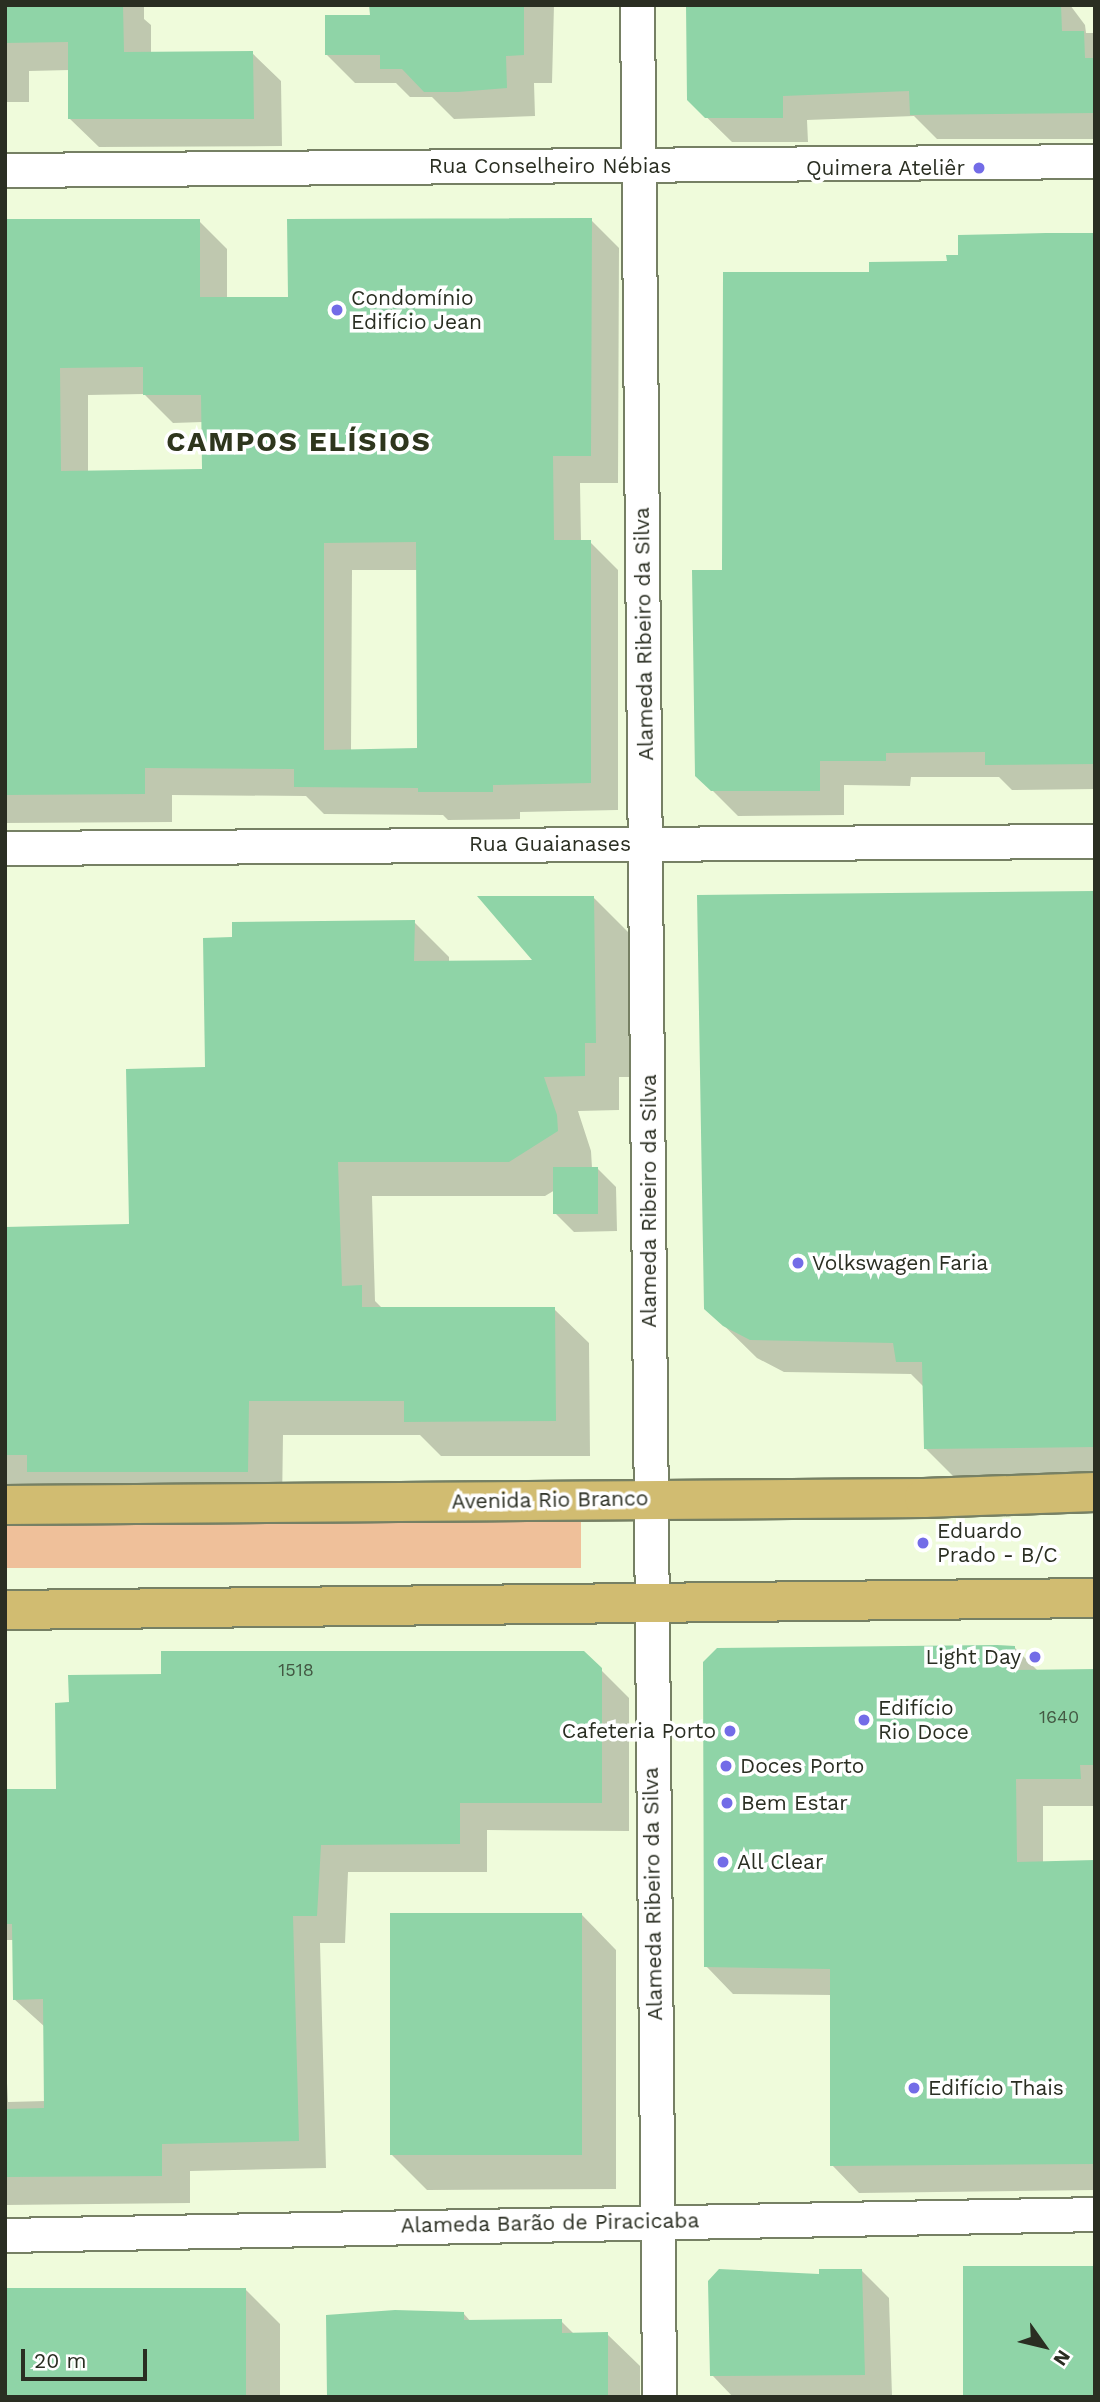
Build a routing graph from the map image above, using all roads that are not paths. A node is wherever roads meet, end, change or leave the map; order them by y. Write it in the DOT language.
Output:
graph roads {
  1 [pos="637,5"];
  2 [pos="1095,162"];
  3 [pos="638,166"];
  4 [pos="5,170"];
  5 [pos="1095,841"];
  6 [pos="646,844"];
  7 [pos="5,848"];
  8 [pos="1095,1492"];
  9 [pos="649,1499"];
  10 [pos="5,1505"];
  11 [pos="1095,1598"];
  12 [pos="650,1604"];
  13 [pos="5,1610"];
  14 [pos="1095,2214"];
  15 [pos="657,2221"];
  16 [pos="5,2235"];
  17 [pos="659,2397"];
  1 -- 3 [label="street, Alameda Ribeiro da Silva"];
  2 -- 3 [label="street, Rua Conselheiro Nébias"];
  3 -- 4 [label="street, Rua Conselheiro Nébias"];
  3 -- 6 [label="street, Alameda Ribeiro da Silva"];
  5 -- 6 [label="street, Rua Guaianases"];
  6 -- 7 [label="street, Rua Guaianases"];
  6 -- 9 [label="street, Alameda Ribeiro da Silva"];
  8 -- 9 [label="main road, Avenida Rio Branco"];
  9 -- 10 [label="main road, Avenida Rio Branco"];
  9 -- 12 [label="street, Alameda Ribeiro da Silva"];
  11 -- 12 [label="main road"];
  12 -- 13 [label="main road"];
  12 -- 15 [label="street, Alameda Ribeiro da Silva"];
  14 -- 15 [label="street, Alameda Barão de Piracicaba"];
  15 -- 16 [label="street, Alameda Barão de Piracicaba"];
  15 -- 17 [label="street, Alameda Ribeiro da Silva"];
}
